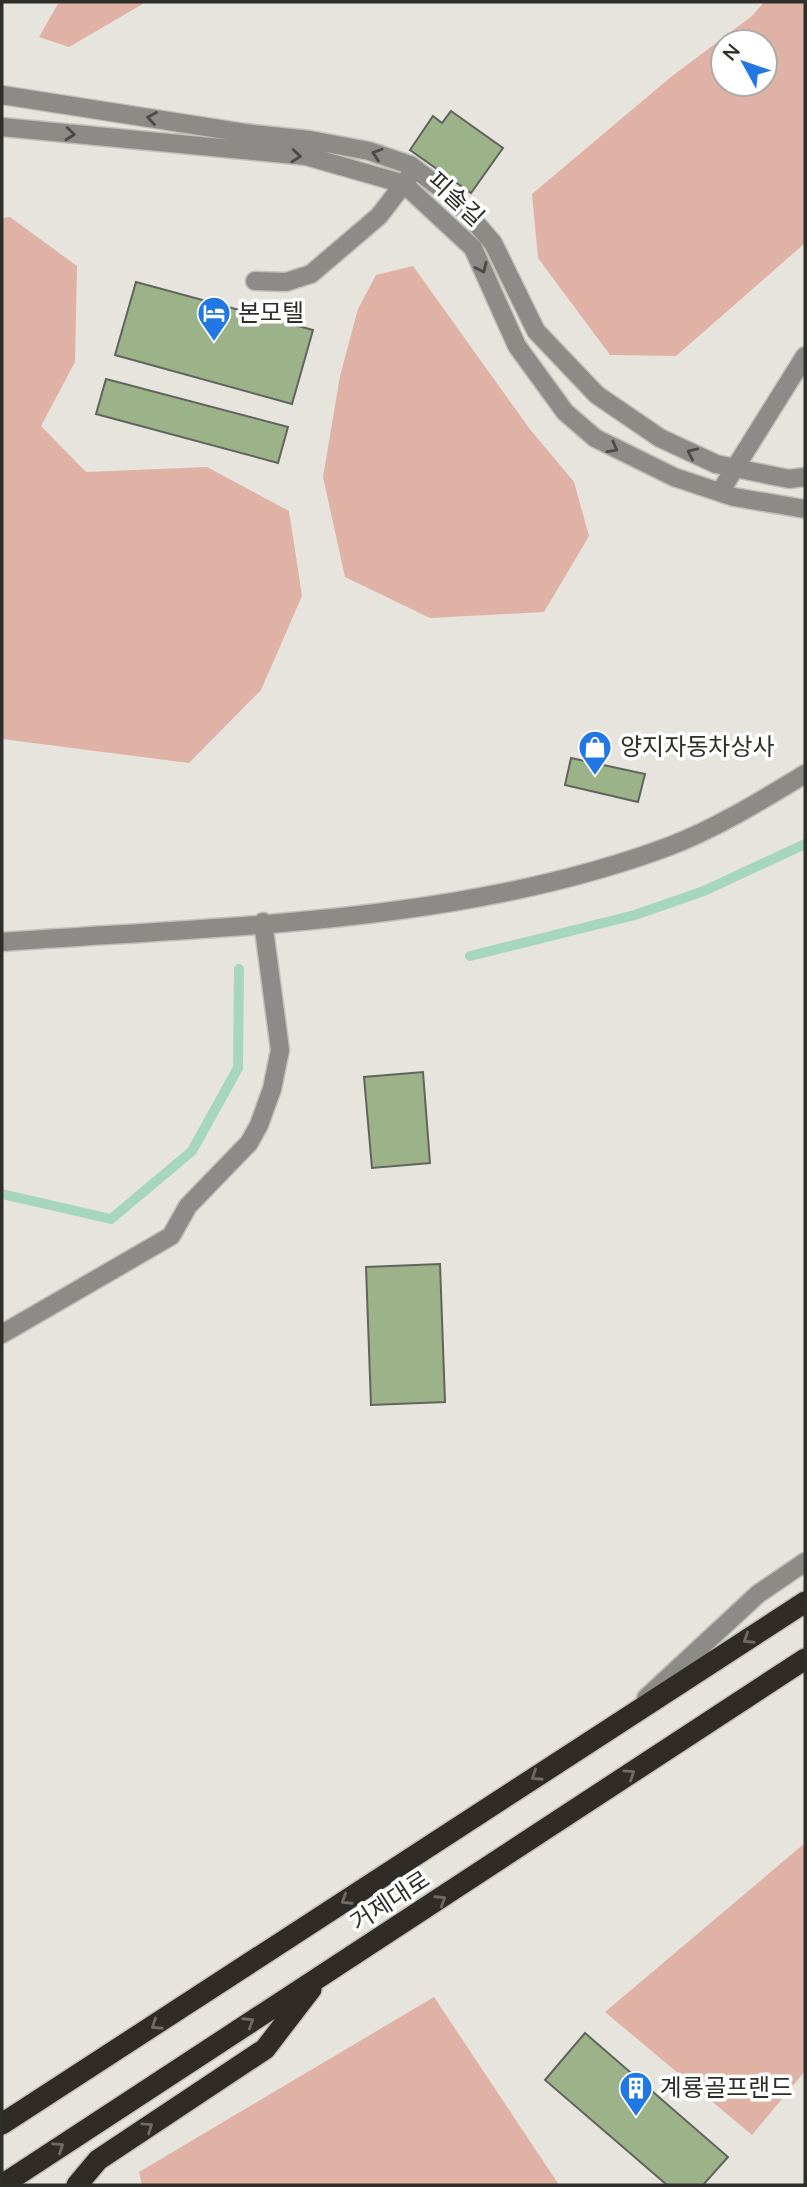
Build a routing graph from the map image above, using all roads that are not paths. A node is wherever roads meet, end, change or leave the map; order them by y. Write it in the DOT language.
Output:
graph roads {
  1 [pos="2,95"];
  2 [pos="2,127"];
  3 [pos="415,169"];
  4 [pos="404,184"];
  5 [pos="255,281"];
  6 [pos="805,356"];
  7 [pos="735,468"];
  8 [pos="805,477"];
  9 [pos="720,492"];
  10 [pos="805,509"];
  11 [pos="805,774"];
  12 [pos="263,922"];
  13 [pos="2,942"];
  14 [pos="2,1334"];
  15 [pos="805,1562"];
  16 [pos="805,1602"];
  17 [pos="805,1659"];
  18 [pos="620,1722"];
  19 [pos="321,1976"];
  20 [pos="2,2124"];
  21 [pos="2,2185"];
  22 [pos="77,2185"];
  3 -- 1 [label="street, 피솔길, one-way"];
  2 -- 4 [label="street, 피솔길, one-way"];
  3 -- 4 [label="street"];
  7 -- 3 [label="street, 피솔길, one-way"];
  4 -- 5 [label="street"];
  4 -- 9 [label="street, 피솔길, one-way"];
  6 -- 7 [label="street"];
  7 -- 8 [label="street, 피솔길"];
  7 -- 9 [label="street"];
  9 -- 10 [label="street, 피솔길"];
  11 -- 12 [label="street"];
  12 -- 13 [label="street"];
  12 -- 14 [label="street"];
  15 -- 18 [label="street"];
  16 -- 18 [label="highway, 거제대로, one-way"];
  19 -- 17 [label="highway, 거제대로, one-way"];
  18 -- 20 [label="highway, 거제대로, one-way"];
  21 -- 19 [label="highway, 거제대로, one-way"];
  22 -- 19 [label="highway, one-way"];
}
